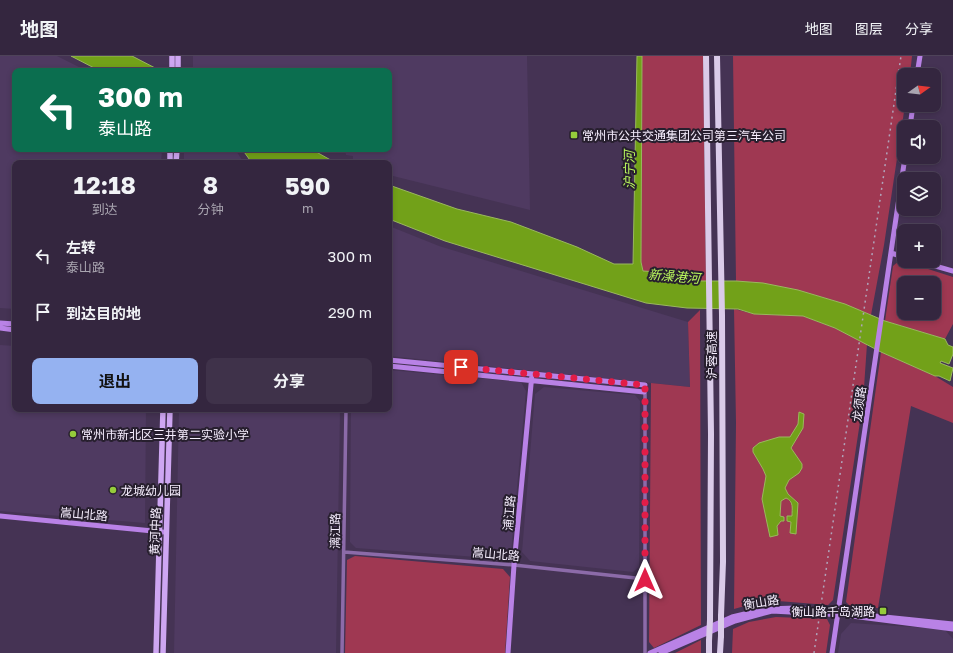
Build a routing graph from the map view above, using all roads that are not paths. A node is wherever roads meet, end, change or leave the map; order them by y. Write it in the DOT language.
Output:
graph roads {
  1 [pos="172,56"];
  2 [pos="178,56"];
  3 [pos="706,56"];
  4 [pos="717,56"];
  5 [pos="920,56"];
  6 [pos="172,68"];
  7 [pos="178,68"];
  8 [pos="918,68"];
  9 [pos="905,164"];
  10 [pos="891,253"];
  11 [pos="897,255"];
  12 [pos="941,268"];
  13 [pos="953,271"];
  14 [pos="0,323"];
  15 [pos="12,324"];
  16 [pos="0,328"];
  17 [pos="12,330"];
  18 [pos="392,360"];
  19 [pos="392,366"];
  20 [pos="532,374"];
  21 [pos="531,381"];
  22 [pos="645,385"];
  23 [pos="644,392"];
  24 [pos="163,412"];
  25 [pos="170,412"];
  26 [pos="346,412"];
  27 [pos="0,516"];
  28 [pos="163,532"];
  29 [pos="344,552"];
  30 [pos="514,565"];
  31 [pos="645,580"];
  32 [pos="838,613"];
  33 [pos="953,624"];
  34 [pos="953,628"];
  35 [pos="647,652"];
  36 [pos="156,653"];
  37 [pos="163,653"];
  38 [pos="342,653"];
  39 [pos="508,653"];
  40 [pos="661,653"];
  41 [pos="709,653"];
  42 [pos="720,653"];
  43 [pos="832,653"];
  1 -- 6 [label="main road"];
  2 -- 7 [label="main road"];
  3 -- 41 [label="highway, 沪蓉高速, bridge"];
  4 -- 42 [label="highway, 沪蓉高速, bridge"];
  5 -- 8 [label="street"];
  9 -- 10 [label="street, 龙须路"];
  10 -- 11 [label="street"];
  10 -- 32 [label="street, 龙须路"];
  12 -- 13 [label="street"];
  14 -- 15 [label="street"];
  16 -- 17 [label="street"];
  18 -- 20 [label="street"];
  19 -- 21 [label="street"];
  20 -- 21 [label="street, 浦江路"];
  20 -- 22 [label="street"];
  21 -- 23 [label="street"];
  21 -- 30 [label="street, 浦江路"];
  22 -- 23 [label="street"];
  23 -- 31 [label="street"];
  24 -- 28 [label="main road, 黄河中路"];
  25 -- 28 [label="main road, 黄河中路"];
  26 -- 29 [label="street, 漓江路"];
  27 -- 28 [label="street, 嵩山北路"];
  28 -- 36 [label="main road, 黄河中路"];
  28 -- 37 [label="main road, 黄河中路"];
  29 -- 30 [label="street, 嵩山北路"];
  29 -- 38 [label="street, 漓江路"];
  30 -- 31 [label="street, 嵩山北路"];
  30 -- 39 [label="street, 浦江路"];
  31 -- 35 [label="street"];
  32 -- 33 [label="street, 衡山路"];
  32 -- 34 [label="street, 衡山路"];
  32 -- 35 [label="street, 衡山路"];
  32 -- 40 [label="street, 衡山路"];
  32 -- 43 [label="street, 龙须路"];
}
